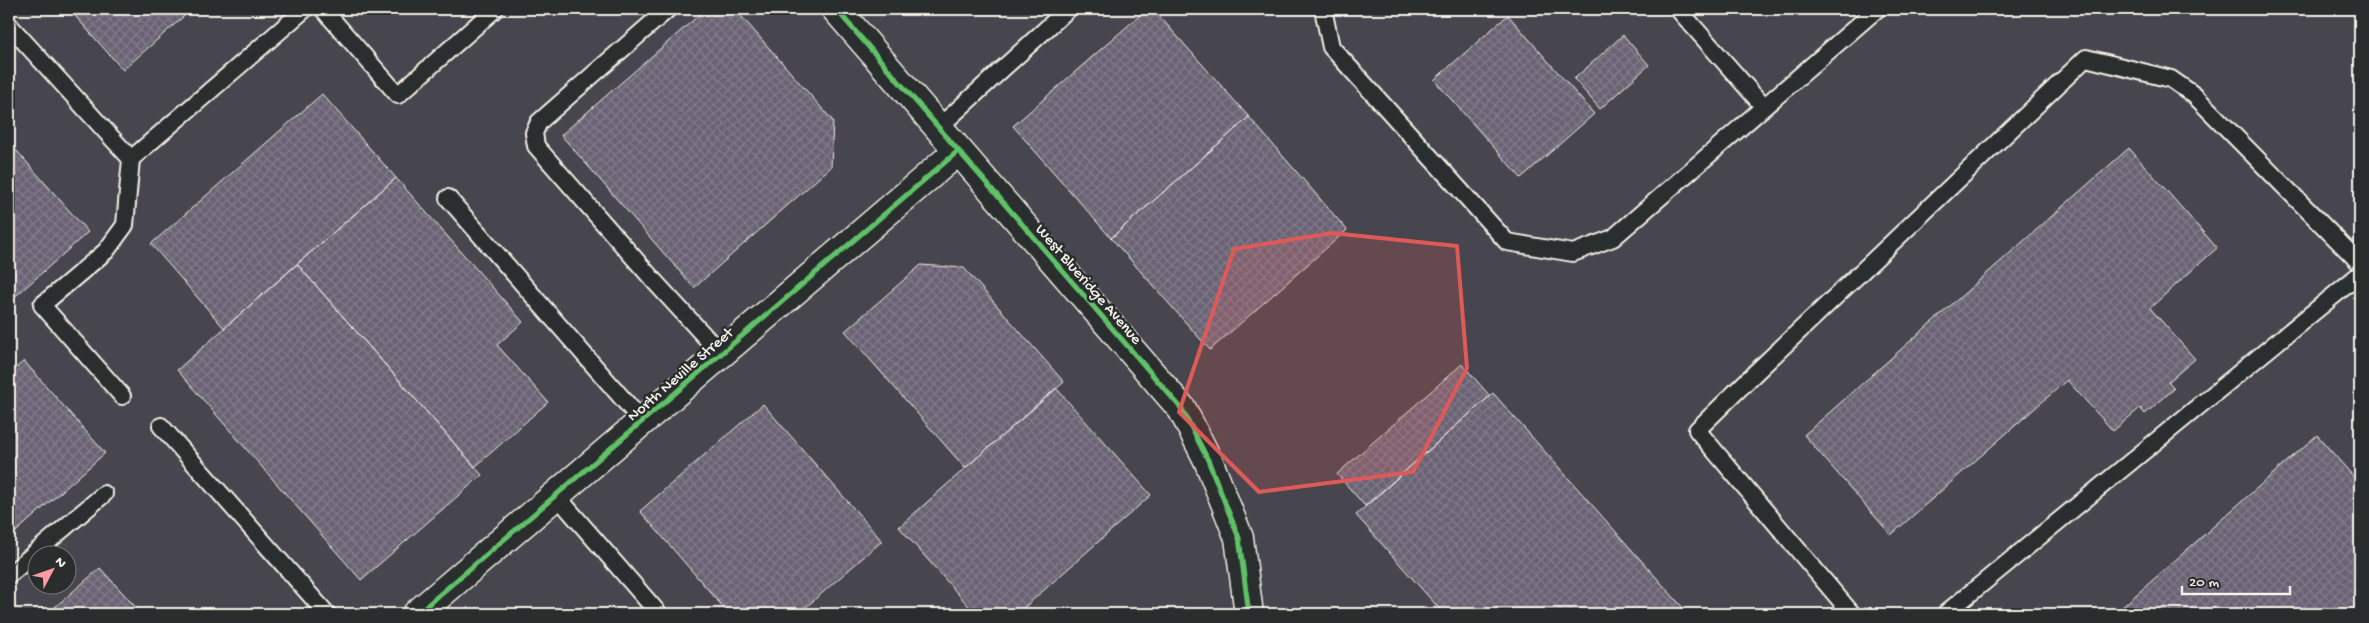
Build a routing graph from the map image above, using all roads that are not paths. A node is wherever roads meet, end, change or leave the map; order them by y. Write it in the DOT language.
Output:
graph roads {
  1 [pos="305,9"];
  2 [pos="323,9"];
  3 [pos="495,9"];
  4 [pos="668,9"];
  5 [pos="836,9"];
  6 [pos="1068,9"];
  7 [pos="1323,9"];
  8 [pos="1678,9"];
  9 [pos="1877,9"];
  10 [pos="9,25"];
  11 [pos="1764,107"];
  12 [pos="938,128"];
  13 [pos="958,151"];
  14 [pos="131,159"];
  15 [pos="448,198"];
  16 [pos="2360,263"];
  17 [pos="2360,274"];
  18 [pos="721,354"];
  19 [pos="122,396"];
  20 [pos="642,421"];
  21 [pos="162,426"];
  22 [pos="104,494"];
  23 [pos="556,496"];
  24 [pos="9,575"];
  25 [pos="327,614"];
  26 [pos="417,614"];
  27 [pos="659,614"];
  28 [pos="1250,614"];
  29 [pos="1852,614"];
  30 [pos="1945,614"];
  1 -- 14 [label="lane"];
  2 -- 3 [label="lane"];
  4 -- 18 [label="lane"];
  5 -- 12 [label="street, West Blueridge Avenue"];
  6 -- 12 [label="lane"];
  7 -- 11 [label="lane"];
  8 -- 11 [label="lane"];
  9 -- 11 [label="lane"];
  10 -- 14 [label="lane"];
  12 -- 13 [label="street, West Blueridge Avenue"];
  13 -- 18 [label="street, North Neville Street"];
  13 -- 28 [label="street, West Blueridge Avenue"];
  14 -- 19 [label="lane"];
  15 -- 20 [label="lane"];
  16 -- 29 [label="lane"];
  17 -- 30 [label="lane"];
  18 -- 20 [label="street, North Neville Street"];
  20 -- 23 [label="street, North Neville Street"];
  21 -- 25 [label="lane"];
  22 -- 24 [label="lane"];
  23 -- 26 [label="street, North Neville Street"];
  23 -- 27 [label="lane"];
}
